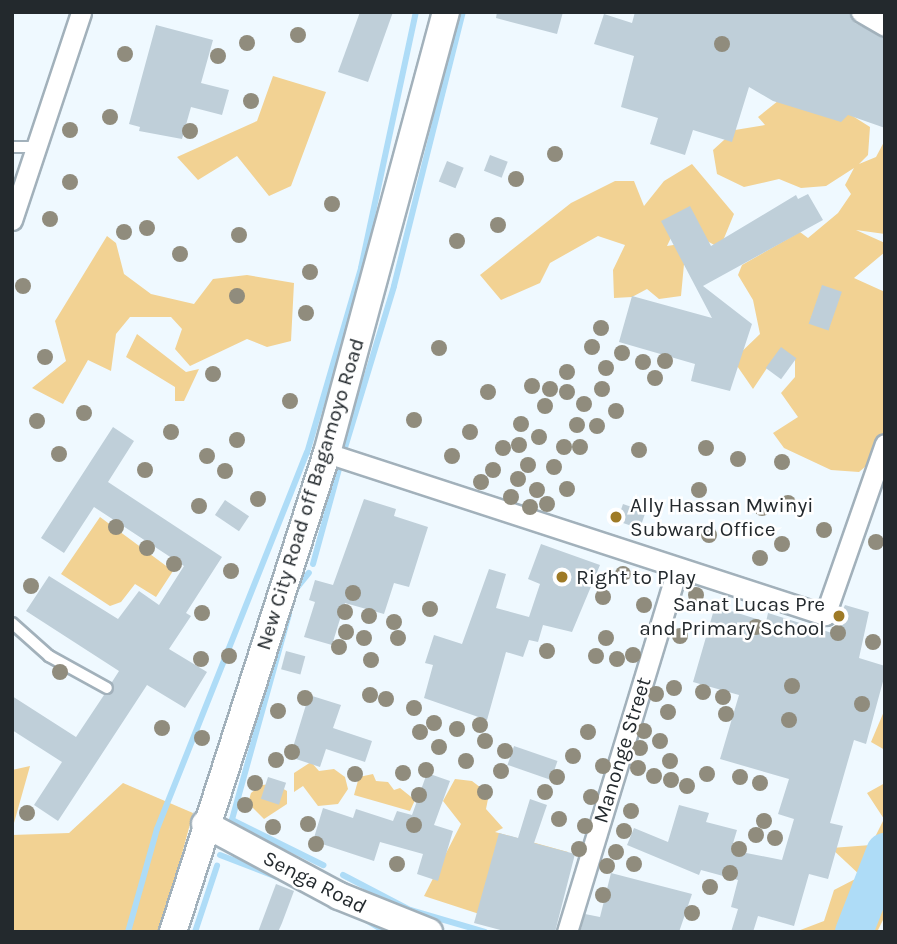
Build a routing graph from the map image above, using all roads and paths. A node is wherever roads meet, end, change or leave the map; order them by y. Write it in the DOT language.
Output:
graph roads {
  1 [pos="81,12"];
  2 [pos="446,12"];
  3 [pos="861,12"];
  4 [pos="885,26"];
  5 [pos="12,147"];
  6 [pos="37,147"];
  7 [pos="12,220"];
  8 [pos="885,444"];
  9 [pos="327,453"];
  10 [pos="677,569"];
  11 [pos="12,623"];
  12 [pos="107,688"];
  13 [pos="205,824"];
  14 [pos="173,932"];
  15 [pos="429,932"];
  16 [pos="567,932"];
  1 -- 6 [label="street"];
  2 -- 9 [label="street, New City Road off Bagamoyo Road"];
  3 -- 4 [label="street"];
  5 -- 6 [label="lane"];
  6 -- 7 [label="street"];
  8 -- 10 [label="street"];
  9 -- 10 [label="street"];
  9 -- 13 [label="street, New City Road off Bagamoyo Road"];
  10 -- 16 [label="street, Manonge Street"];
  11 -- 12 [label="lane"];
  13 -- 14 [label="street, New City Road off Bagamoyo Road"];
  13 -- 15 [label="street, Senga Road"];
}
